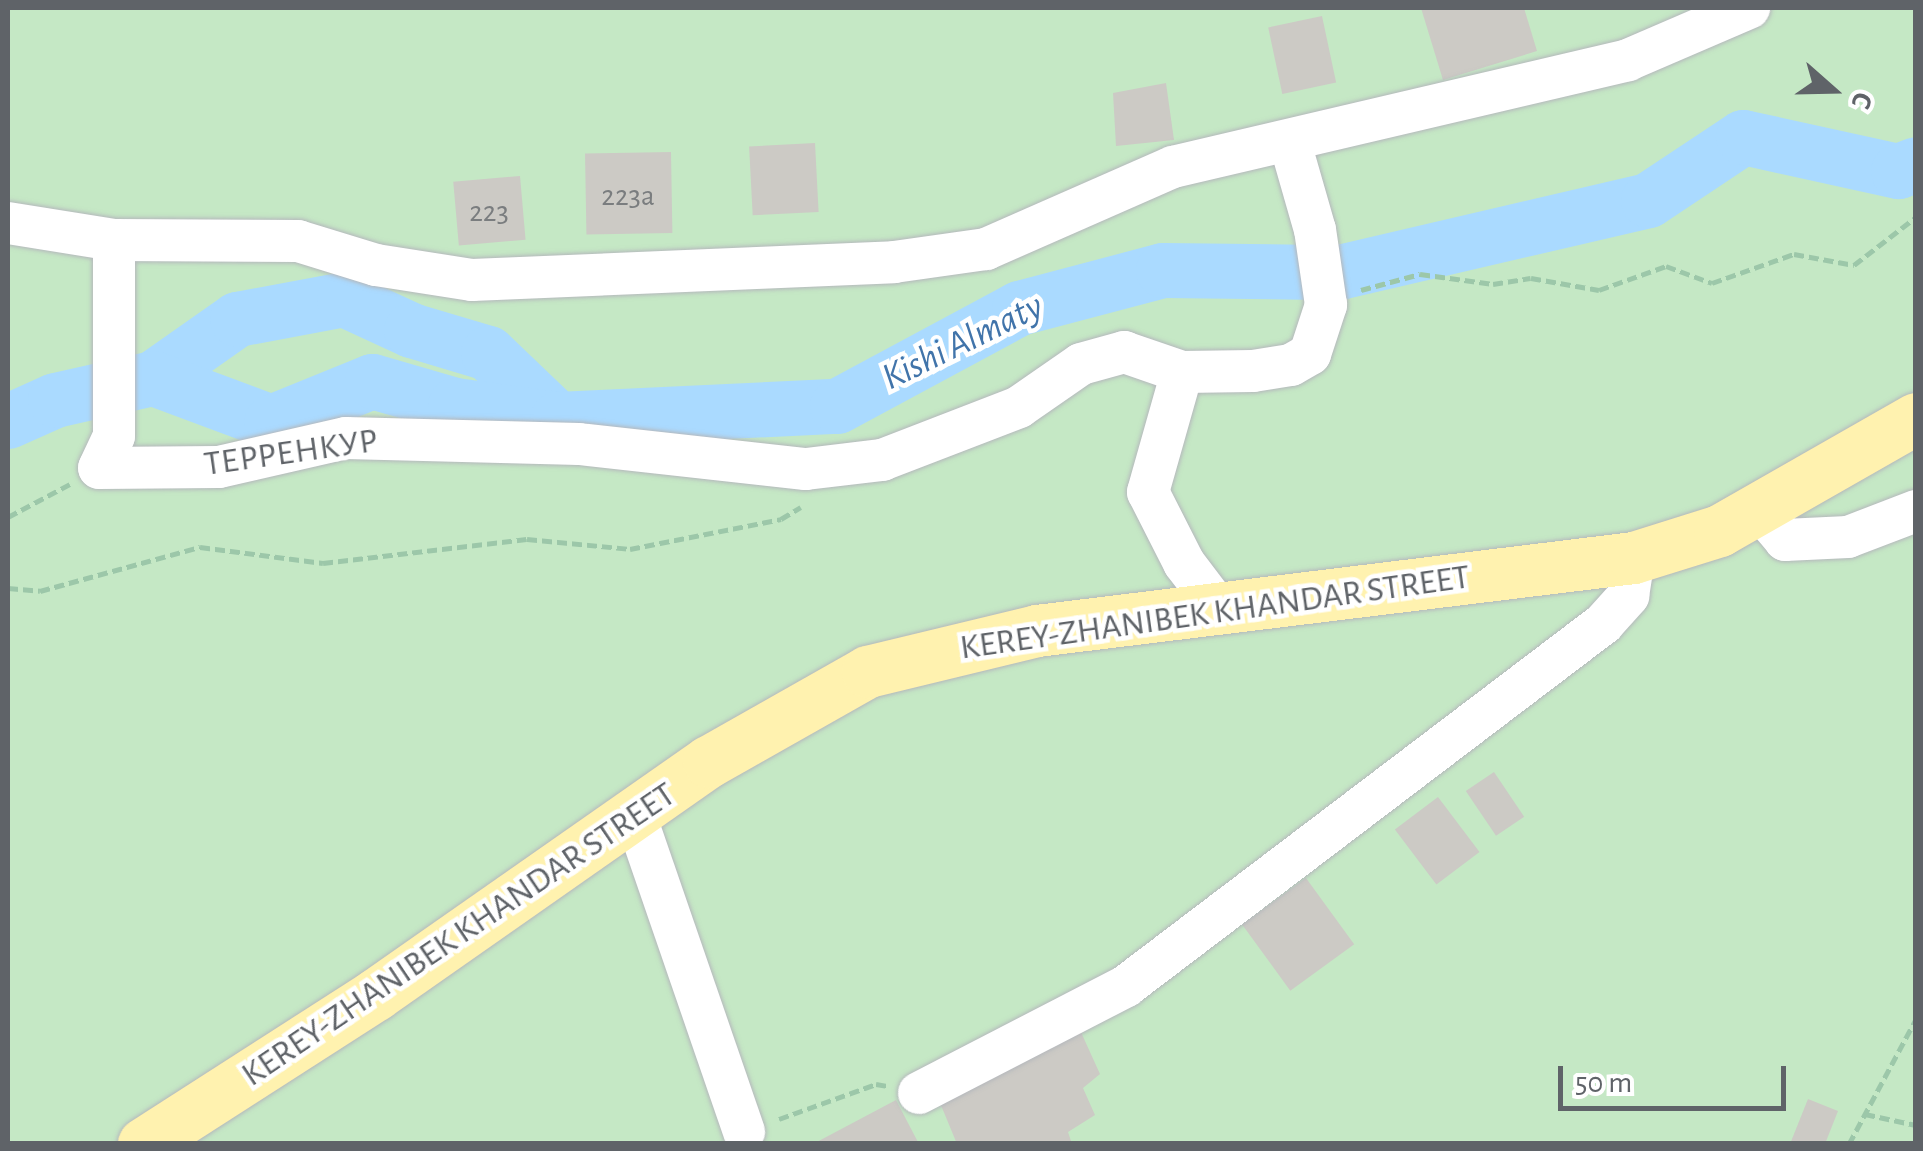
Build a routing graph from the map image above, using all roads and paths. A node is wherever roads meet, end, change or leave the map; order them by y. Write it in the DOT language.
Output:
graph roads {
  1 [pos="1749,8"];
  2 [pos="1290,143"];
  3 [pos="1916,217"];
  4 [pos="8,223"];
  5 [pos="114,240"];
  6 [pos="1326,306"];
  7 [pos="1182,372"];
  8 [pos="1916,419"];
  9 [pos="106,452"];
  10 [pos="814,499"];
  11 [pos="1760,510"];
  12 [pos="1916,511"];
  13 [pos="8,517"];
  14 [pos="1634,558"];
  15 [pos="8,588"];
  16 [pos="1219,610"];
  17 [pos="635,815"];
  18 [pos="1916,1020"];
  19 [pos="919,1094"];
  20 [pos="1865,1114"];
  21 [pos="1916,1126"];
  22 [pos="744,1132"];
  23 [pos="144,1144"];
  24 [pos="1849,1144"];
  1 -- 2 [label="street"];
  2 -- 5 [label="street"];
  2 -- 6 [label="street"];
  3 -- 6 [label="path"];
  4 -- 5 [label="street"];
  5 -- 9 [label="street"];
  6 -- 7 [label="street"];
  7 -- 9 [label="street, ТЕРРЕНКУР"];
  7 -- 16 [label="street"];
  8 -- 11 [label="main road, KEREY-ZHANIBEK KHANDAR STREET"];
  9 -- 13 [label="path"];
  10 -- 15 [label="path"];
  11 -- 12 [label="street"];
  11 -- 14 [label="main road, KEREY-ZHANIBEK KHANDAR STREET"];
  14 -- 16 [label="main road, KEREY-ZHANIBEK KHANDAR STREET"];
  14 -- 19 [label="street"];
  16 -- 17 [label="main road, KEREY-ZHANIBEK KHANDAR STREET"];
  17 -- 22 [label="street"];
  17 -- 23 [label="main road, KEREY-ZHANIBEK KHANDAR STREET"];
  18 -- 20 [label="path"];
  19 -- 22 [label="path"];
  20 -- 21 [label="path"];
  20 -- 24 [label="path"];
}
